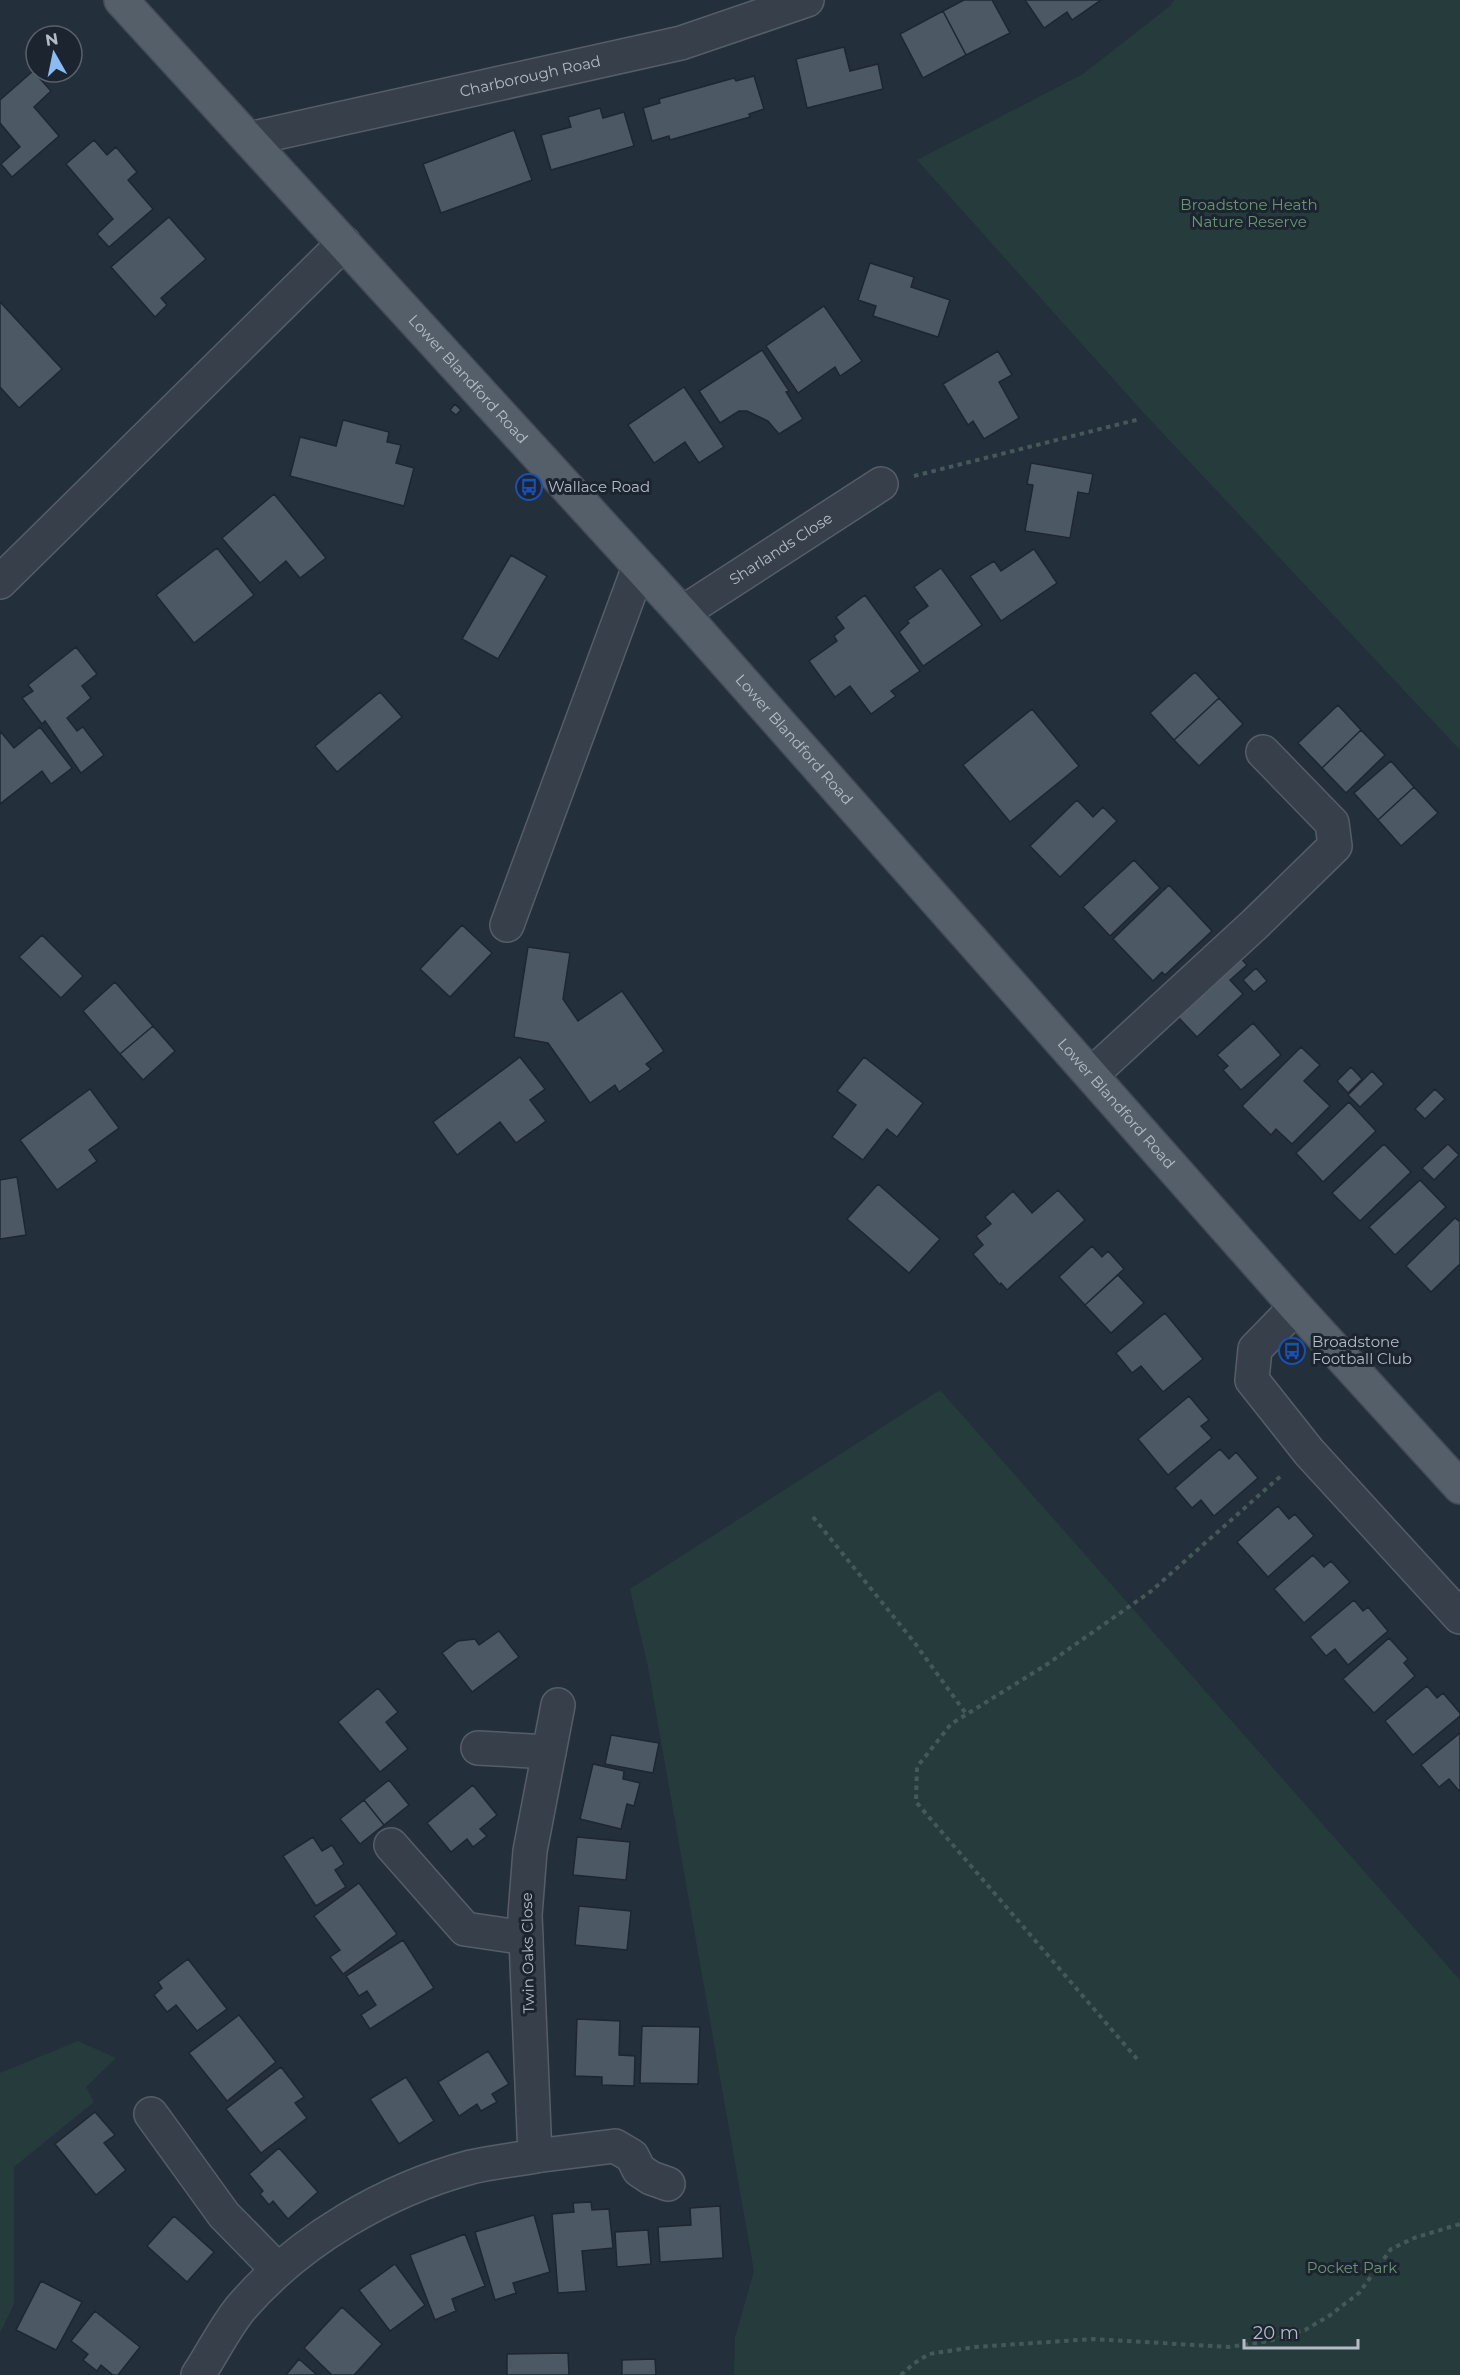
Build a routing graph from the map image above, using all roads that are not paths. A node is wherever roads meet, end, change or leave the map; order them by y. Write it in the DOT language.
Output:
graph roads {
  1 [pos="121,0"];
  2 [pos="807,0"];
  3 [pos="249,139"];
  4 [pos="344,243"];
  5 [pos="881,484"];
  6 [pos="639,567"];
  7 [pos="0,582"];
  8 [pos="682,613"];
  9 [pos="1263,752"];
  10 [pos="507,925"];
  11 [pos="1091,1075"];
  12 [pos="1296,1307"];
  13 [pos="1460,1487"];
  14 [pos="1460,1617"];
  15 [pos="558,1705"];
  16 [pos="478,1748"];
  17 [pos="549,1752"];
  18 [pos="391,1845"];
  19 [pos="526,1938"];
  20 [pos="151,2114"];
  21 [pos="534,2156"];
  22 [pos="668,2184"];
  23 [pos="278,2270"];
  24 [pos="198,2375"];
  1 -- 3 [label="main road, Lower Blandford Road"];
  2 -- 3 [label="street, Charborough Road"];
  3 -- 4 [label="main road, Lower Blandford Road"];
  4 -- 6 [label="main road, Lower Blandford Road"];
  4 -- 7 [label="street"];
  5 -- 8 [label="street, Sharlands Close"];
  6 -- 8 [label="main road, Lower Blandford Road"];
  6 -- 10 [label="street"];
  8 -- 11 [label="main road, Lower Blandford Road"];
  9 -- 11 [label="street"];
  11 -- 12 [label="main road, Lower Blandford Road"];
  12 -- 13 [label="main road, Lower Blandford Road"];
  12 -- 14 [label="street"];
  15 -- 17 [label="street, Twin Oaks Close"];
  16 -- 17 [label="street"];
  17 -- 19 [label="street, Twin Oaks Close"];
  18 -- 19 [label="street"];
  19 -- 21 [label="street, Twin Oaks Close"];
  20 -- 23 [label="street"];
  21 -- 22 [label="street"];
  21 -- 23 [label="street"];
  23 -- 24 [label="street"];
}
